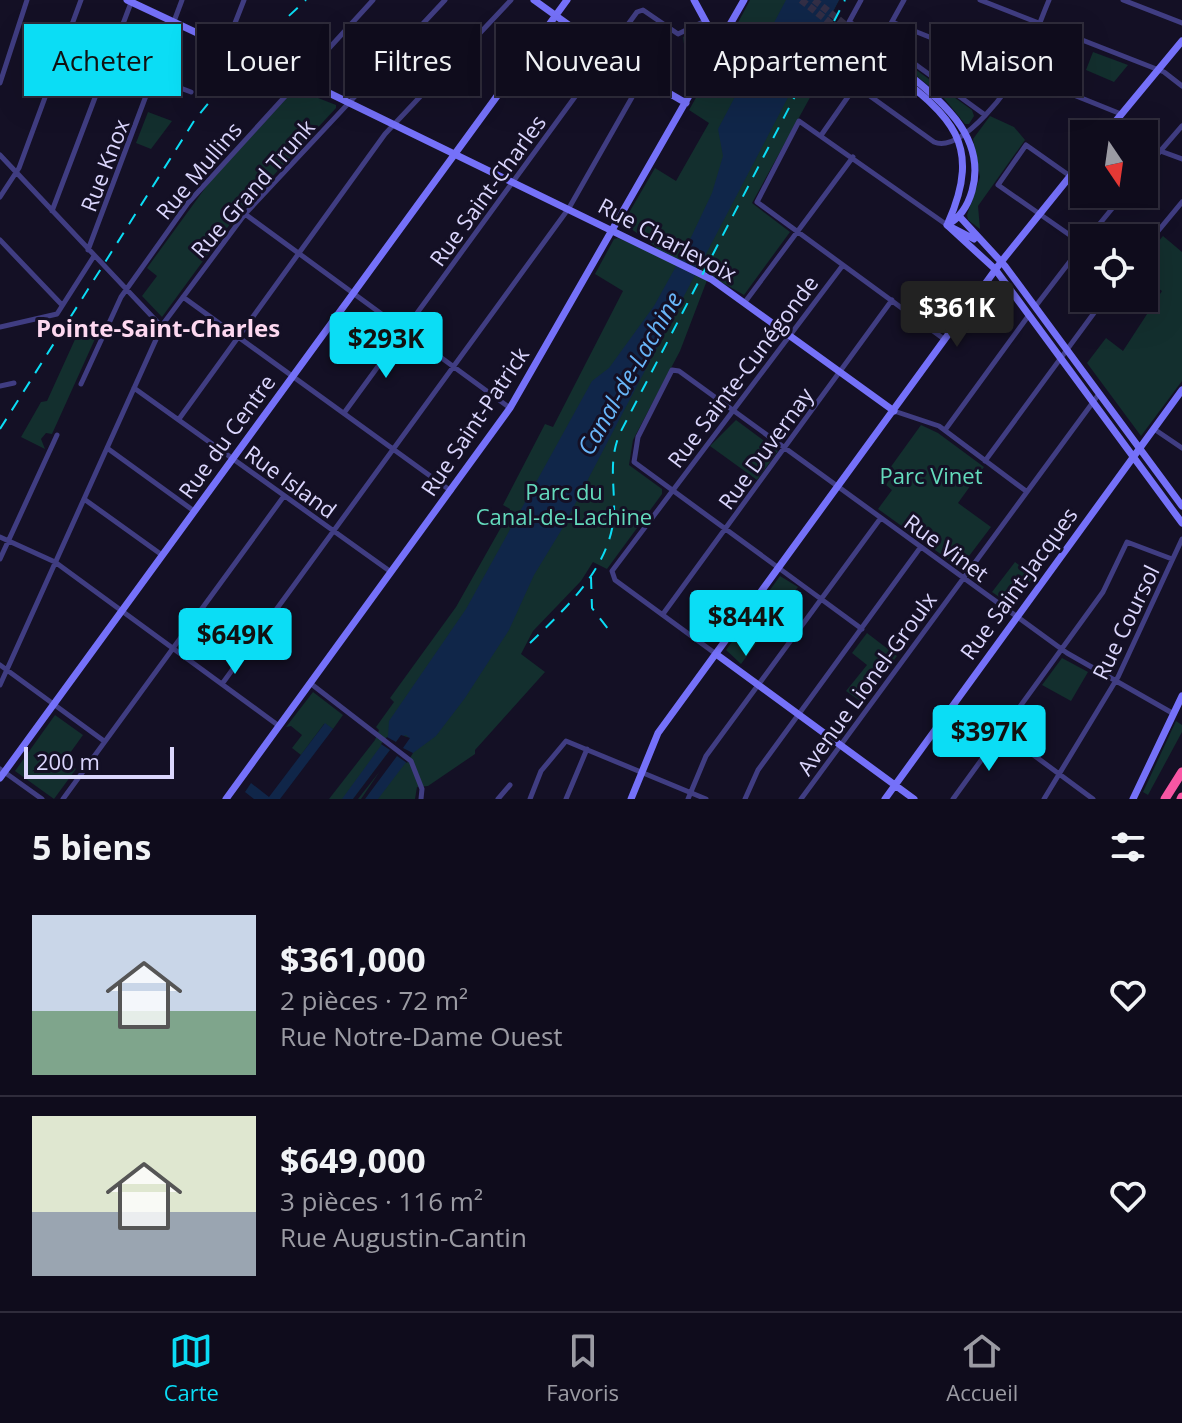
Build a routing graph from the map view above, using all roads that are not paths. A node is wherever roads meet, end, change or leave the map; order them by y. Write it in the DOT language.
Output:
graph roads {
  1 [pos="27,0"];
  2 [pos="81,0"];
  3 [pos="182,0"];
  4 [pos="244,0"];
  5 [pos="373,0"];
  6 [pos="445,0"];
  7 [pos="511,0"];
  8 [pos="534,0"];
  9 [pos="567,0"];
  10 [pos="694,0"];
  11 [pos="744,0"];
  12 [pos="861,0"];
  13 [pos="904,0"];
  14 [pos="980,0"];
  15 [pos="1049,0"];
  16 [pos="1123,0"];
  17 [pos="130,1"];
  18 [pos="555,16"];
  19 [pos="705,21"];
  20 [pos="174,22"];
  21 [pos="892,22"];
  22 [pos="1182,23"];
  23 [pos="236,24"];
  24 [pos="566,24"];
  25 [pos="629,24"];
  26 [pos="662,24"];
  27 [pos="707,24"];
  28 [pos="731,24"];
  29 [pos="852,24"];
  30 [pos="1039,24"];
  31 [pos="670,29"];
  32 [pos="197,33"];
  33 [pos="931,38"];
  34 [pos="1082,41"];
  35 [pos="1182,41"];
  36 [pos="329,47"];
  37 [pos="915,65"];
  38 [pos="1158,70"];
  39 [pos="0,83"];
  40 [pos="1182,86"];
  41 [pos="181,88"];
  42 [pos="915,88"];
  43 [pos="191,92"];
  44 [pos="670,94"];
  45 [pos="329,95"];
  46 [pos="147,96"];
  47 [pos="283,96"];
  48 [pos="576,96"];
  49 [pos="633,96"];
  50 [pos="690,96"];
  51 [pos="849,96"];
  52 [pos="870,96"];
  53 [pos="999,96"];
  54 [pos="1076,96"];
  55 [pos="686,103"];
  56 [pos="348,104"];
  57 [pos="1121,114"];
  58 [pos="985,115"];
  59 [pos="1117,120"];
  60 [pos="394,125"];
  61 [pos="1182,126"];
  62 [pos="822,134"];
  63 [pos="961,137"];
  64 [pos="1158,149"];
  65 [pos="1162,150"];
  66 [pos="455,154"];
  67 [pos="1158,154"];
  68 [pos="0,155"];
  69 [pos="853,157"];
  70 [pos="1182,159"];
  71 [pos="16,172"];
  72 [pos="1070,176"];
  73 [pos="513,182"];
  74 [pos="0,197"];
  75 [pos="1182,202"];
  76 [pos="569,208"];
  77 [pos="1113,208"];
  78 [pos="52,211"];
  79 [pos="245,214"];
  80 [pos="1039,215"];
  81 [pos="959,216"];
  82 [pos="1100,224"];
  83 [pos="947,225"];
  84 [pos="613,229"];
  85 [pos="797,231"];
  86 [pos="1158,231"];
  87 [pos="1070,233"];
  88 [pos="0,240"];
  89 [pos="980,242"];
  90 [pos="88,250"];
  91 [pos="299,253"];
  92 [pos="94,256"];
  93 [pos="1001,262"];
  94 [pos="1070,262"];
  95 [pos="843,265"];
  96 [pos="995,269"];
  97 [pos="126,290"];
  98 [pos="353,293"];
  99 [pos="183,297"];
  100 [pos="892,300"];
  101 [pos="745,302"];
  102 [pos="62,305"];
  103 [pos="1035,308"];
  104 [pos="1094,312"];
  105 [pos="1029,315"];
  106 [pos="0,327"];
  107 [pos="162,327"];
  108 [pos="405,330"];
  109 [pos="239,336"];
  110 [pos="791,336"];
  111 [pos="944,339"];
  112 [pos="1066,350"];
  113 [pos="1060,358"];
  114 [pos="454,366"];
  115 [pos="840,372"];
  116 [pos="293,376"];
  117 [pos="14,383"];
  118 [pos="81,384"];
  119 [pos="0,386"];
  120 [pos="134,388"];
  121 [pos="1182,390"];
  122 [pos="1099,394"];
  123 [pos="1093,402"];
  124 [pos="510,408"];
  125 [pos="734,411"];
  126 [pos="894,411"];
  127 [pos="344,413"];
  128 [pos="179,419"];
  129 [pos="1154,429"];
  130 [pos="945,430"];
  131 [pos="57,435"];
  132 [pos="107,448"];
  133 [pos="1182,448"];
  134 [pos="393,449"];
  135 [pos="784,449"];
  136 [pos="1139,449"];
  137 [pos="1133,457"];
  138 [pos="232,458"];
  139 [pos="985,461"];
  140 [pos="837,488"];
  141 [pos="671,490"];
  142 [pos="451,491"];
  143 [pos="1026,491"];
  144 [pos="284,496"];
  145 [pos="84,499"];
  146 [pos="1182,506"];
  147 [pos="194,511"];
  148 [pos="880,519"];
  149 [pos="1182,523"];
  150 [pos="725,530"];
  151 [pos="333,531"];
  152 [pos="0,537"];
  153 [pos="1182,539"];
  154 [pos="9,540"];
  155 [pos="921,548"];
  156 [pos="162,555"];
  157 [pos="0,559"];
  158 [pos="1172,559"];
  159 [pos="55,562"];
  160 [pos="778,568"];
  161 [pos="391,572"];
  162 [pos="962,578"];
  163 [pos="821,599"];
  164 [pos="122,611"];
  165 [pos="663,614"];
  166 [pos="1015,617"];
  167 [pos="862,629"];
  168 [pos="173,648"];
  169 [pos="1061,649"];
  170 [pos="716,654"];
  171 [pos="0,665"];
  172 [pos="7,670"];
  173 [pos="1115,681"];
  174 [pos="310,683"];
  175 [pos="222,684"];
  176 [pos="0,685"];
  177 [pos="758,685"];
  178 [pos="1182,696"];
  179 [pos="53,704"];
  180 [pos="1174,714"];
  181 [pos="799,715"];
  182 [pos="279,726"];
  183 [pos="1001,731"];
  184 [pos="104,741"];
  185 [pos="840,746"];
  186 [pos="587,749"];
  187 [pos="1182,772"];
  188 [pos="1,773"];
  189 [pos="639,773"];
  190 [pos="1061,775"];
  191 [pos="893,784"];
  192 [pos="510,785"];
  193 [pos="689,796"];
  194 [pos="42,799"];
  195 [pos="63,799"];
  196 [pos="226,799"];
  197 [pos="421,799"];
  198 [pos="498,799"];
  199 [pos="530,799"];
  200 [pos="566,799"];
  201 [pos="631,799"];
  202 [pos="706,799"];
  203 [pos="745,799"];
  204 [pos="801,799"];
  205 [pos="885,799"];
  206 [pos="914,799"];
  207 [pos="953,799"];
  208 [pos="1044,799"];
  209 [pos="1093,799"];
  210 [pos="1133,799"];
  211 [pos="1165,799"];
  1 -- 39 [label="street"];
  2 -- 71 [label="street"];
  3 -- 20 [label="street, Rue Knox"];
  4 -- 23 [label="street"];
  5 -- 36 [label="street, Rue Mullins"];
  6 -- 56 [label="street, Rue Grand Trunk"];
  7 -- 60 [label="street"];
  8 -- 18 [label="main road"];
  9 -- 18 [label="main road, Rue du Centre"];
  10 -- 19 [label="main road"];
  11 -- 28 [label="main road, Rue Saint-Patrick"];
  12 -- 29 [label="street"];
  13 -- 21 [label="street"];
  14 -- 30 [label="street"];
  15 -- 30 [label="street"];
  16 -- 22 [label="street"];
  17 -- 20 [label="main road, Rue Charlevoix"];
  17 -- 78 [label="street"];
  18 -- 24 [label="main road"];
  18 -- 66 [label="main road, Rue du Centre"];
  19 -- 27 [label="main road"];
  19 -- 31 [label="street, Rue Saint-Charles"];
  20 -- 32 [label="main road, Rue Charlevoix"];
  21 -- 33 [label="street"];
  25 -- 26 [label="street, Rue Saint-Charles"];
  34 -- 38 [label="street"];
  35 -- 38 [label="main road"];
  37 -- 58 [label="street"];
  38 -- 40 [label="street"];
  38 -- 57 [label="main road"];
  41 -- 43 [label="street"];
  42 -- 63 [label="main road"];
  44 -- 55 [label="main road"];
  45 -- 56 [label="main road, Rue Charlevoix"];
  46 -- 90 [label="street, Rue Knox"];
  47 -- 97 [label="street, Rue Mullins"];
  48 -- 73 [label="street, Rue Saint-Charles"];
  49 -- 76 [label="street"];
  50 -- 55 [label="main road, Rue Saint-Patrick"];
  51 -- 62 [label="street"];
  52 -- 63 [label="street"];
  53 -- 58 [label="street"];
  54 -- 57 [label="street"];
  55 -- 84 [label="main road, Rue Saint-Patrick"];
  56 -- 60 [label="main road, Rue Charlevoix"];
  56 -- 79 [label="street, Rue Grand Trunk"];
  57 -- 59 [label="main road"];
  58 -- 63 [label="street"];
  60 -- 66 [label="main road, Rue Charlevoix"];
  60 -- 91 [label="street"];
  61 -- 65 [label="street"];
  62 -- 69 [label="street"];
  62 -- 85 [label="street"];
  63 -- 81 [label="main road"];
  63 -- 83 [label="main road"];
  64 -- 65 [label="street"];
  65 -- 67 [label="street"];
  65 -- 70 [label="street"];
  66 -- 73 [label="main road, Rue Charlevoix"];
  66 -- 98 [label="main road, Rue du Centre"];
  68 -- 71 [label="street"];
  69 -- 83 [label="street"];
  69 -- 85 [label="street"];
  71 -- 74 [label="street"];
  71 -- 78 [label="street"];
  72 -- 80 [label="main road"];
  72 -- 80 [label="street"];
  73 -- 76 [label="main road, Rue Charlevoix"];
  73 -- 108 [label="street, Rue Saint-Charles"];
  75 -- 86 [label="street"];
  76 -- 84 [label="main road, Rue Charlevoix"];
  76 -- 114 [label="street"];
  77 -- 82 [label="street"];
  78 -- 90 [label="street"];
  79 -- 91 [label="street"];
  79 -- 99 [label="street, Rue Grand Trunk"];
  80 -- 87 [label="street"];
  80 -- 93 [label="main road"];
  81 -- 83 [label="main road"];
  81 -- 89 [label="main road"];
  83 -- 89 [label="main road"];
  83 -- 96 [label="main road"];
  84 -- 101 [label="main road, Rue Charlevoix"];
  84 -- 124 [label="main road, Rue Saint-Patrick"];
  85 -- 95 [label="street"];
  85 -- 101 [label="street"];
  88 -- 102 [label="street"];
  89 -- 93 [label="main road"];
  90 -- 92 [label="street"];
  91 -- 98 [label="street"];
  91 -- 109 [label="street"];
  92 -- 97 [label="street"];
  92 -- 102 [label="street"];
  93 -- 96 [label="main road"];
  93 -- 103 [label="main road"];
  94 -- 103 [label="street"];
  95 -- 100 [label="street"];
  95 -- 110 [label="street, Rue Sainte-Cunégonde"];
  96 -- 105 [label="main road"];
  96 -- 111 [label="main road"];
  97 -- 107 [label="street"];
  97 -- 118 [label="street, Rue Mullins"];
  98 -- 108 [label="street"];
  98 -- 116 [label="main road, Rue du Centre"];
  99 -- 107 [label="street, Rue Grand Trunk"];
  99 -- 109 [label="street"];
  100 -- 111 [label="street"];
  100 -- 115 [label="street, Rue Duvernay"];
  101 -- 110 [label="main road, Rue Charlevoix"];
  102 -- 106 [label="street"];
  103 -- 112 [label="main road"];
  104 -- 112 [label="street"];
  105 -- 113 [label="main road"];
  105 -- 130 [label="street"];
  107 -- 120 [label="street, Rue Grand Trunk"];
  108 -- 114 [label="street"];
  108 -- 127 [label="street, Rue Saint-Charles"];
  109 -- 116 [label="street"];
  109 -- 128 [label="street"];
  110 -- 115 [label="main road, Rue Charlevoix"];
  110 -- 125 [label="street, Rue Sainte-Cunégonde"];
  111 -- 126 [label="main road"];
  112 -- 113 [label="street"];
  112 -- 122 [label="main road"];
  113 -- 123 [label="main road"];
  113 -- 139 [label="street"];
  114 -- 124 [label="street"];
  114 -- 134 [label="street"];
  115 -- 126 [label="main road, Rue Charlevoix"];
  115 -- 135 [label="street, Rue Duvernay"];
  116 -- 127 [label="street"];
  116 -- 138 [label="main road, Rue du Centre"];
  117 -- 119 [label="street"];
  120 -- 128 [label="street, Rue Island"];
  120 -- 132 [label="street, Rue Grand Trunk"];
  121 -- 129 [label="main road, Rue Saint-Jacques"];
  122 -- 123 [label="street, Avenue Lionel-Groulx"];
  122 -- 136 [label="main road"];
  123 -- 137 [label="main road"];
  123 -- 143 [label="street, Avenue Lionel-Groulx"];
  124 -- 142 [label="main road, Rue Saint-Patrick"];
  125 -- 135 [label="street, Rue Vinet"];
  125 -- 141 [label="street, Rue Sainte-Cunégonde"];
  125 -- 141 [label="street, Rue Vinet"];
  126 -- 130 [label="street, Rue Charlevoix"];
  126 -- 140 [label="main road"];
  127 -- 134 [label="street"];
  128 -- 138 [label="street, Rue Island"];
  129 -- 133 [label="street"];
  129 -- 136 [label="main road, Rue Saint-Jacques"];
  130 -- 139 [label="street, Rue Charlevoix"];
  131 -- 154 [label="street"];
  132 -- 145 [label="street, Rue Grand Trunk"];
  132 -- 147 [label="street"];
  134 -- 142 [label="street"];
  134 -- 151 [label="street"];
  135 -- 140 [label="street, Rue Vinet"];
  135 -- 150 [label="street, Rue Duvernay"];
  136 -- 137 [label="main road, Rue Saint-Jacques"];
  136 -- 146 [label="main road"];
  137 -- 149 [label="main road"];
  137 -- 166 [label="main road, Rue Saint-Jacques"];
  138 -- 144 [label="street, Rue Island"];
  138 -- 147 [label="main road, Rue du Centre"];
  139 -- 143 [label="street, Rue Charlevoix"];
  140 -- 148 [label="street, Rue Vinet"];
  140 -- 160 [label="main road"];
  141 -- 150 [label="street"];
  141 -- 165 [label="street, Rue Sainte-Cunégonde"];
  142 -- 161 [label="main road, Rue Saint-Patrick"];
  143 -- 162 [label="street, Avenue Lionel-Groulx"];
  144 -- 151 [label="street, Rue Island"];
  144 -- 168 [label="street"];
  145 -- 156 [label="street"];
  145 -- 159 [label="street, Rue Grand Trunk"];
  147 -- 156 [label="main road, Rue du Centre"];
  148 -- 155 [label="street, Rue Vinet"];
  148 -- 163 [label="street"];
  150 -- 160 [label="street"];
  150 -- 165 [label="street, Rue Duvernay"];
  151 -- 161 [label="street, Rue Island"];
  151 -- 175 [label="street"];
  152 -- 154 [label="street"];
  153 -- 158 [label="street, Rue Coursol"];
  154 -- 157 [label="street"];
  154 -- 159 [label="street"];
  155 -- 162 [label="street, Rue Vinet"];
  155 -- 167 [label="street"];
  156 -- 164 [label="main road, Rue du Centre"];
  158 -- 169 [label="street"];
  158 -- 173 [label="street, Rue Coursol"];
  159 -- 164 [label="street"];
  159 -- 172 [label="street, Rue Grand Trunk"];
  160 -- 163 [label="street"];
  160 -- 170 [label="main road"];
  161 -- 174 [label="main road, Rue Saint-Patrick"];
  162 -- 166 [label="street, Rue Vinet"];
  162 -- 185 [label="street, Avenue Lionel-Groulx"];
  163 -- 167 [label="street"];
  163 -- 177 [label="street"];
  164 -- 168 [label="street"];
  164 -- 179 [label="main road, Rue du Centre"];
  165 -- 170 [label="street"];
  166 -- 169 [label="street, Rue Vinet"];
  166 -- 191 [label="main road, Rue Saint-Jacques"];
  167 -- 181 [label="street"];
  168 -- 175 [label="street"];
  168 -- 184 [label="street"];
  169 -- 173 [label="street, Rue Vinet"];
  169 -- 183 [label="street"];
  170 -- 177 [label="main road"];
  170 -- 189 [label="main road"];
  171 -- 172 [label="street"];
  172 -- 176 [label="street, Rue Grand Trunk"];
  172 -- 179 [label="street"];
  173 -- 180 [label="street, Rue Vinet"];
  173 -- 190 [label="street, Rue Coursol"];
  174 -- 182 [label="main road, Rue Saint-Patrick"];
  174 -- 197 [label="street"];
  175 -- 182 [label="street"];
  177 -- 181 [label="main road"];
  177 -- 193 [label="street"];
  178 -- 180 [label="main road"];
  179 -- 184 [label="street"];
  179 -- 188 [label="main road, Rue du Centre"];
  180 -- 210 [label="main road"];
  181 -- 185 [label="main road"];
  181 -- 203 [label="street"];
  182 -- 196 [label="main road, Rue Saint-Patrick"];
  183 -- 190 [label="street"];
  183 -- 207 [label="street"];
  184 -- 195 [label="street"];
  185 -- 191 [label="main road"];
  185 -- 204 [label="street, Avenue Lionel-Groulx"];
  186 -- 189 [label="street"];
  186 -- 199 [label="street"];
  186 -- 200 [label="street"];
  187 -- 211 [label="highway"];
  188 -- 194 [label="street"];
  189 -- 193 [label="street"];
  189 -- 201 [label="main road"];
  190 -- 208 [label="street, Rue Coursol"];
  190 -- 209 [label="street"];
  191 -- 205 [label="main road, Rue Saint-Jacques"];
  191 -- 206 [label="main road"];
  192 -- 198 [label="street"];
  193 -- 202 [label="street"];
}
